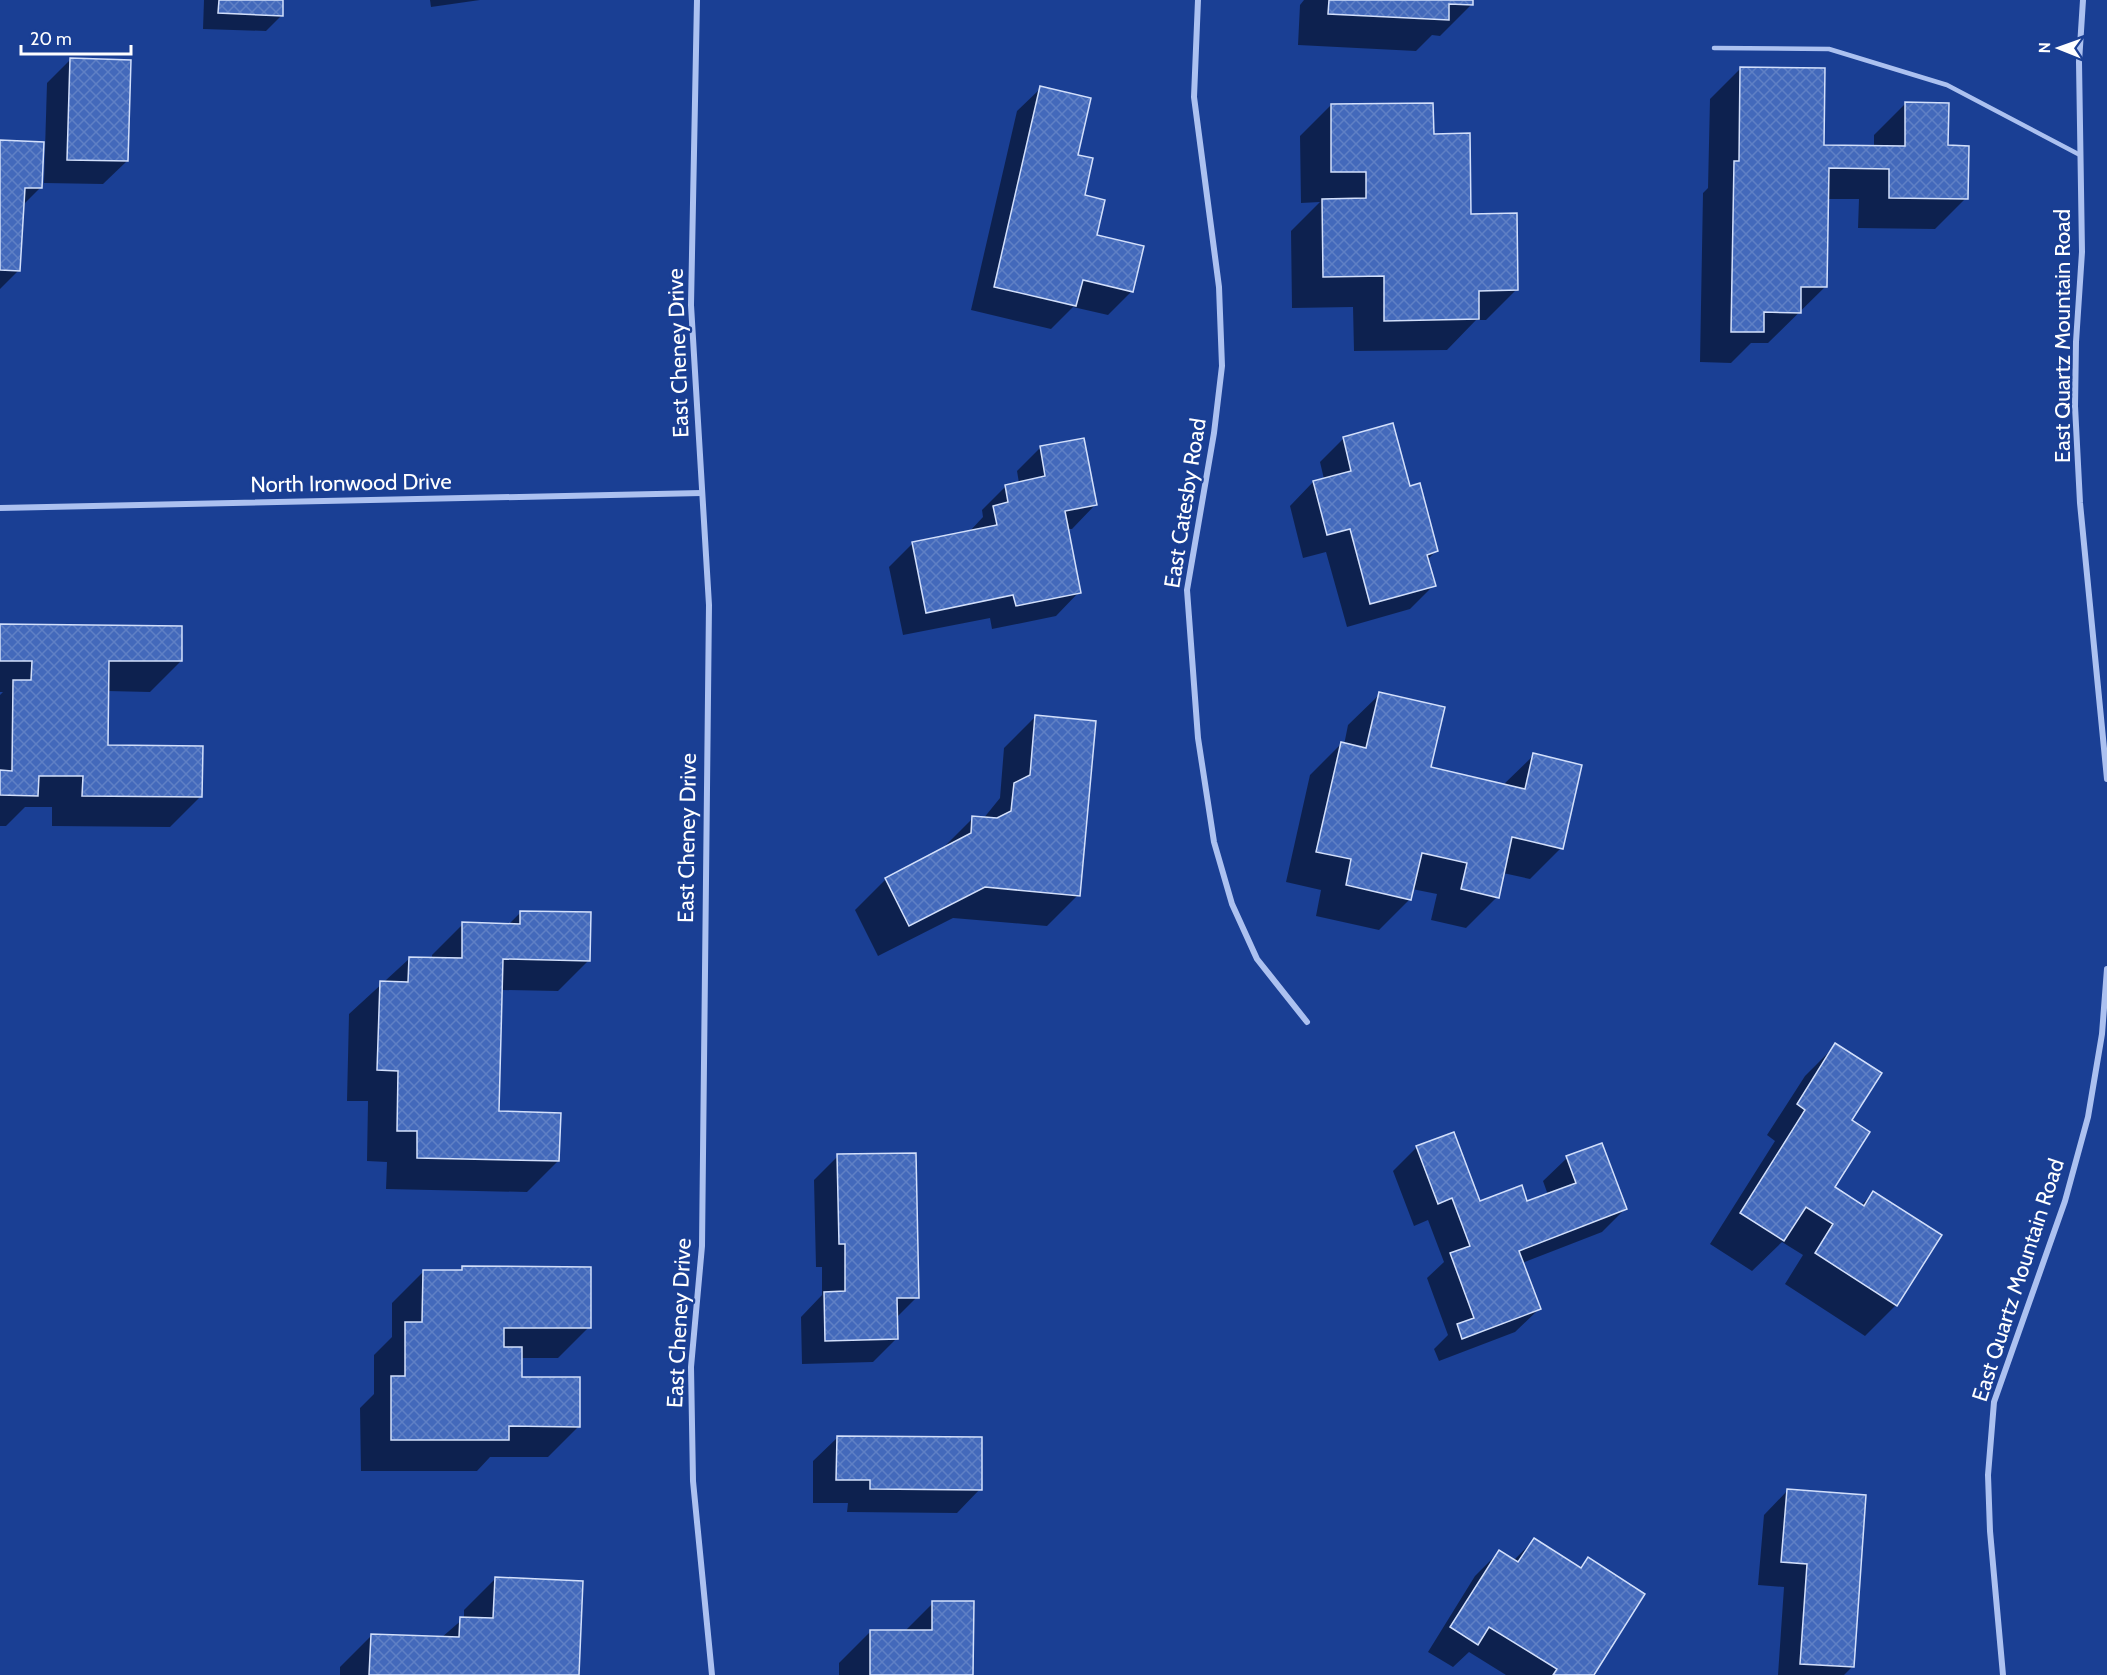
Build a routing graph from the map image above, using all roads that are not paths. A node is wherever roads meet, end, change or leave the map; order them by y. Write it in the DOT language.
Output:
graph roads {
  1 [pos="697,0"];
  2 [pos="1198,0"];
  3 [pos="2083,0"];
  4 [pos="1714,48"];
  5 [pos="2080,155"];
  6 [pos="702,493"];
  7 [pos="0,508"];
  8 [pos="2107,779"];
  9 [pos="2107,969"];
  10 [pos="1307,1022"];
  11 [pos="712,1675"];
  12 [pos="2003,1675"];
  1 -- 6 [label="street, East Cheney Drive"];
  2 -- 10 [label="street, East Catesby Road"];
  3 -- 5 [label="street, East Quartz Mountain Road"];
  4 -- 5 [label="lane"];
  5 -- 8 [label="street, East Quartz Mountain Road"];
  6 -- 7 [label="street, North Ironwood Drive"];
  6 -- 11 [label="street, East Cheney Drive"];
  9 -- 12 [label="street, East Quartz Mountain Road"];
}
